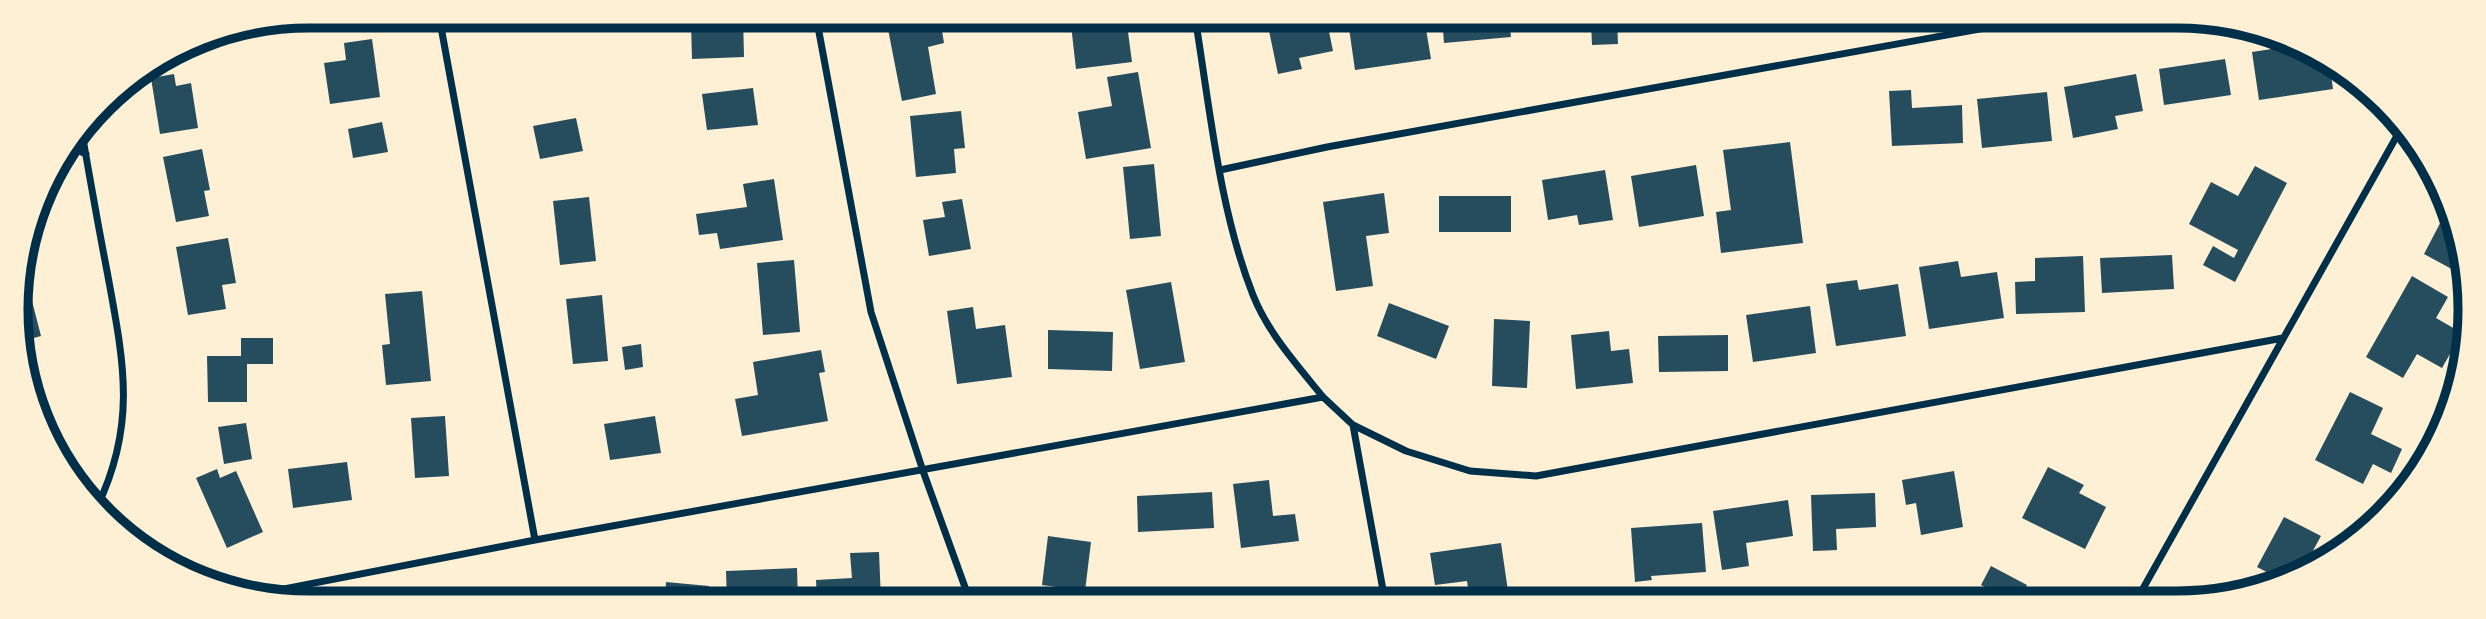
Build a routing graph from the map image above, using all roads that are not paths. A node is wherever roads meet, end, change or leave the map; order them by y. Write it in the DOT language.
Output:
graph roads {
  1 [pos="441,28"];
  2 [pos="818,28"];
  3 [pos="1197,28"];
  4 [pos="1985,28"];
  5 [pos="2397,135"];
  6 [pos="84,141"];
  7 [pos="77,150"];
  8 [pos="86,154"];
  9 [pos="1220,170"];
  10 [pos="2283,338"];
  11 [pos="1323,397"];
  12 [pos="1353,425"];
  13 [pos="923,471"];
  14 [pos="101,499"];
  15 [pos="535,540"];
  16 [pos="278,589"];
  17 [pos="966,591"];
  18 [pos="1383,591"];
  19 [pos="2142,591"];
  1 -- 15 [label="street"];
  2 -- 13 [label="street"];
  3 -- 9 [label="street"];
  4 -- 9 [label="street"];
  5 -- 10 [label="street"];
  6 -- 8 [label="street"];
  7 -- 8 [label="street"];
  8 -- 14 [label="street"];
  9 -- 11 [label="street"];
  10 -- 12 [label="street"];
  10 -- 19 [label="street"];
  11 -- 12 [label="street"];
  11 -- 13 [label="street"];
  12 -- 18 [label="street"];
  13 -- 15 [label="street"];
  13 -- 17 [label="street"];
  15 -- 16 [label="street"];
}
